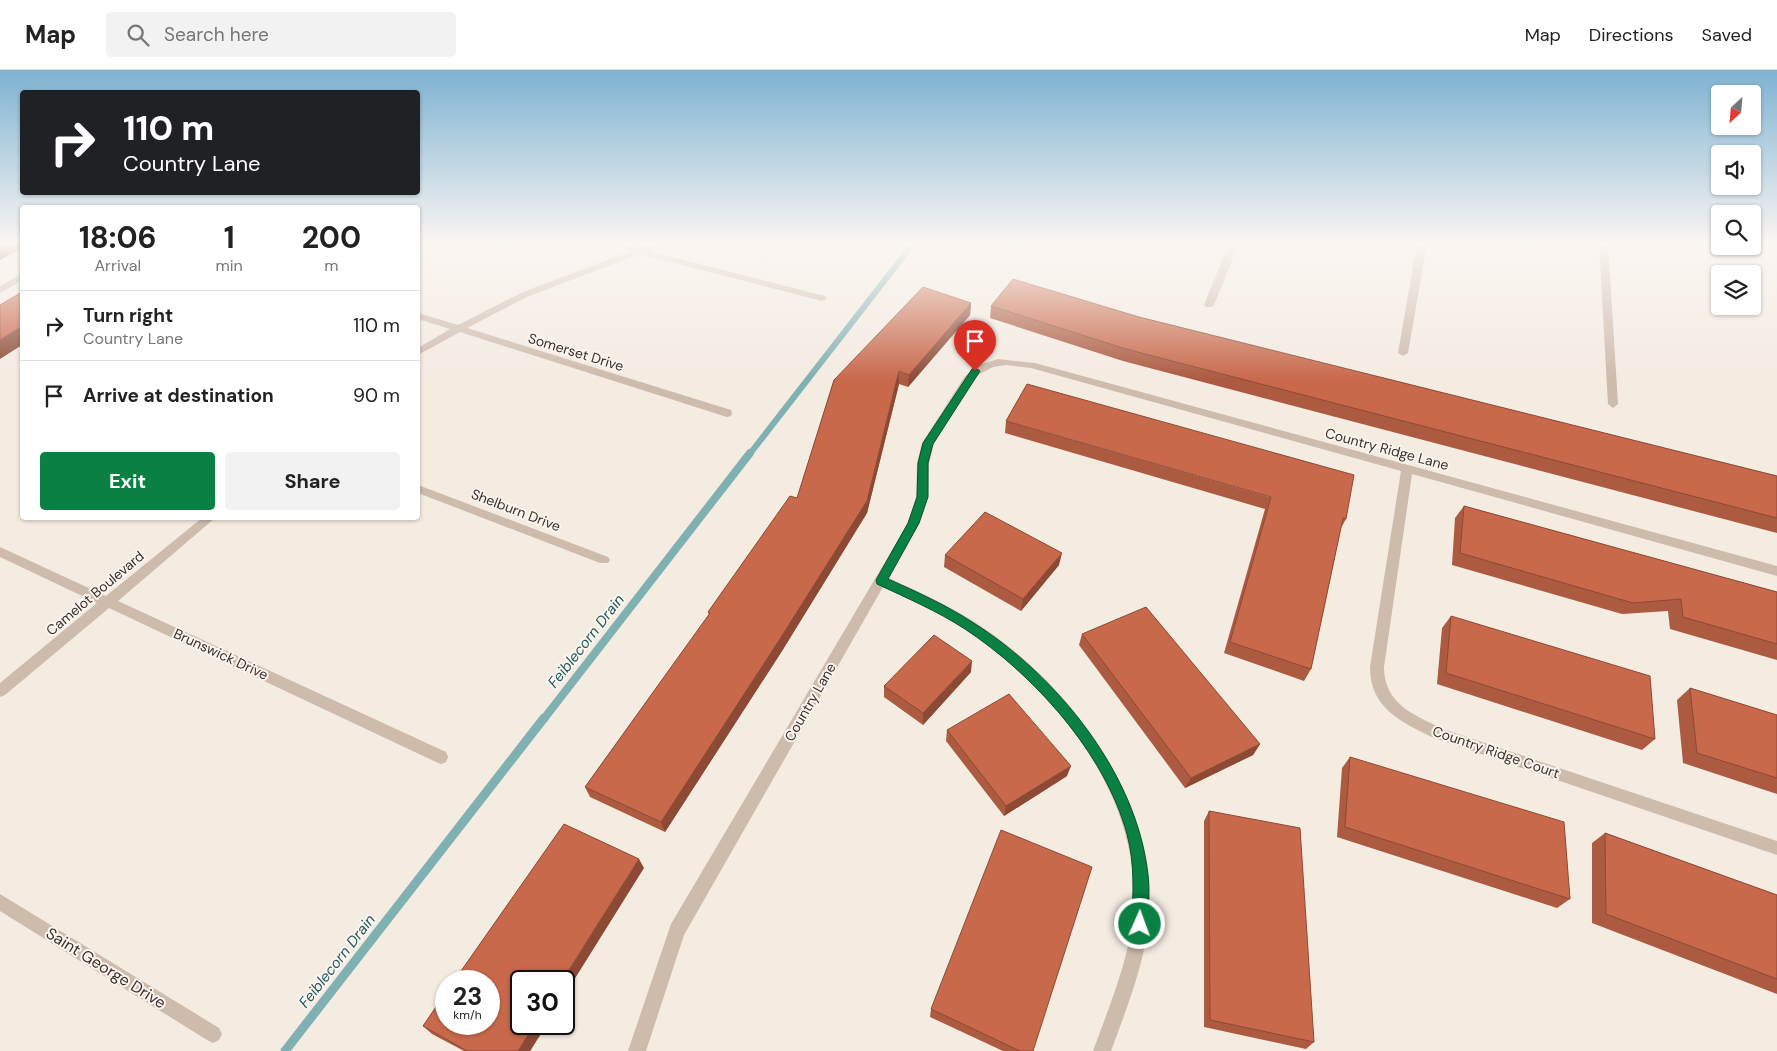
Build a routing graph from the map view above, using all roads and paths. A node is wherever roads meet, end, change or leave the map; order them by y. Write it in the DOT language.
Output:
graph roads {
  1 [pos="540,289"];
  2 [pos="786,289"];
  3 [pos="1215,289"];
  4 [pos="1414,289"];
  5 [pos="1606,289"];
  6 [pos="822,298"];
  7 [pos="1208,305"];
  8 [pos="420,317"];
  9 [pos="457,329"];
  10 [pos="420,351"];
  11 [pos="1403,353"];
  12 [pos="989,363"];
  13 [pos="1613,404"];
  14 [pos="727,413"];
  15 [pos="1407,470"];
  16 [pos="420,490"];
  17 [pos="207,520"];
  18 [pos="0,552"];
  19 [pos="604,560"];
  20 [pos="1777,571"];
  21 [pos="881,580"];
  22 [pos="109,601"];
  23 [pos="0,690"];
  24 [pos="441,757"];
  25 [pos="1777,848"];
  26 [pos="0,902"];
  27 [pos="213,1034"];
  28 [pos="637,1051"];
  29 [pos="1102,1051"];
  1 -- 9 [label="street"];
  2 -- 6 [label="street"];
  3 -- 7 [label="street"];
  4 -- 11 [label="street"];
  5 -- 13 [label="street"];
  8 -- 9 [label="street, Somerset Drive"];
  9 -- 10 [label="street"];
  9 -- 14 [label="street, Somerset Drive"];
  12 -- 15 [label="street, Country Ridge Lane"];
  12 -- 21 [label="street, Country Lane"];
  15 -- 20 [label="street, Country Ridge Lane"];
  15 -- 25 [label="street, Country Ridge Court"];
  16 -- 19 [label="street, Shelburn Drive"];
  17 -- 22 [label="street, Camelot Boulevard"];
  18 -- 22 [label="street, Brunswick Drive"];
  21 -- 28 [label="street, Country Lane"];
  21 -- 29 [label="street"];
  22 -- 23 [label="street, Camelot Boulevard"];
  22 -- 24 [label="street, Brunswick Drive"];
  26 -- 27 [label="street, Saint George Drive"];
}
